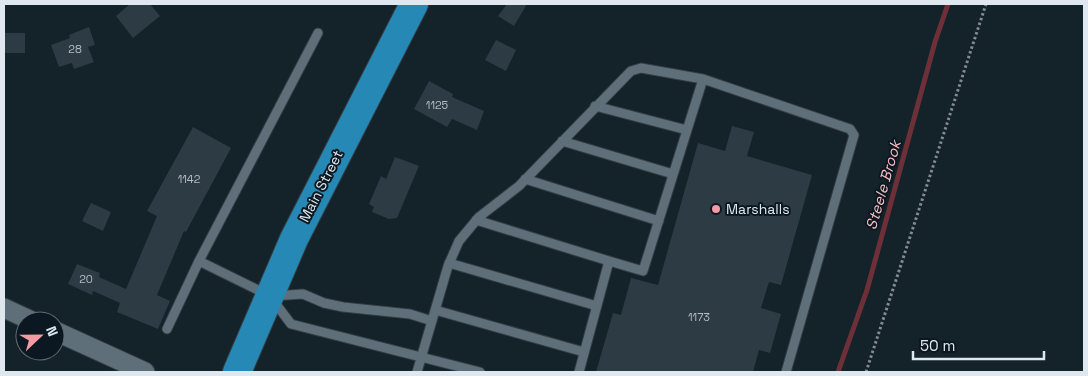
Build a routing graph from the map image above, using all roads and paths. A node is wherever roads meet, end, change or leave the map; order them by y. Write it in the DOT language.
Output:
graph roads {
  1 [pos="414,4"];
  2 [pos="986,4"];
  3 [pos="318,33"];
  4 [pos="703,79"];
  5 [pos="595,106"];
  6 [pos="687,130"];
  7 [pos="562,141"];
  8 [pos="673,174"];
  9 [pos="526,179"];
  10 [pos="476,220"];
  11 [pos="659,220"];
  12 [pos="609,261"];
  13 [pos="199,262"];
  14 [pos="449,263"];
  15 [pos="270,296"];
  16 [pos="597,306"];
  17 [pos="435,310"];
  18 [pos="432,321"];
  19 [pos="167,329"];
  20 [pos="65,336"];
  21 [pos="584,352"];
  22 [pos="421,357"];
  23 [pos="145,372"];
  24 [pos="237,372"];
  25 [pos="417,372"];
  26 [pos="480,372"];
  27 [pos="579,372"];
  28 [pos="786,372"];
  29 [pos="866,372"];
  1 -- 15 [label="main road, Main Street"];
  2 -- 29 [label="path"];
  3 -- 13 [label="lane"];
  4 -- 5 [label="lane"];
  4 -- 6 [label="lane"];
  4 -- 28 [label="lane"];
  5 -- 6 [label="lane"];
  5 -- 7 [label="lane"];
  6 -- 8 [label="lane"];
  7 -- 8 [label="lane"];
  7 -- 9 [label="lane"];
  8 -- 11 [label="lane"];
  9 -- 10 [label="lane"];
  9 -- 11 [label="lane"];
  10 -- 12 [label="lane"];
  10 -- 14 [label="lane"];
  11 -- 12 [label="lane"];
  12 -- 16 [label="lane"];
  13 -- 15 [label="lane"];
  13 -- 19 [label="lane"];
  14 -- 16 [label="lane"];
  14 -- 17 [label="lane"];
  15 -- 18 [label="lane"];
  15 -- 22 [label="lane"];
  15 -- 24 [label="main road, Main Street"];
  16 -- 21 [label="lane"];
  17 -- 18 [label="lane"];
  17 -- 21 [label="lane"];
  18 -- 22 [label="lane"];
  20 -- 23 [label="street"];
  21 -- 27 [label="lane"];
  22 -- 25 [label="lane"];
  22 -- 26 [label="lane"];
}
